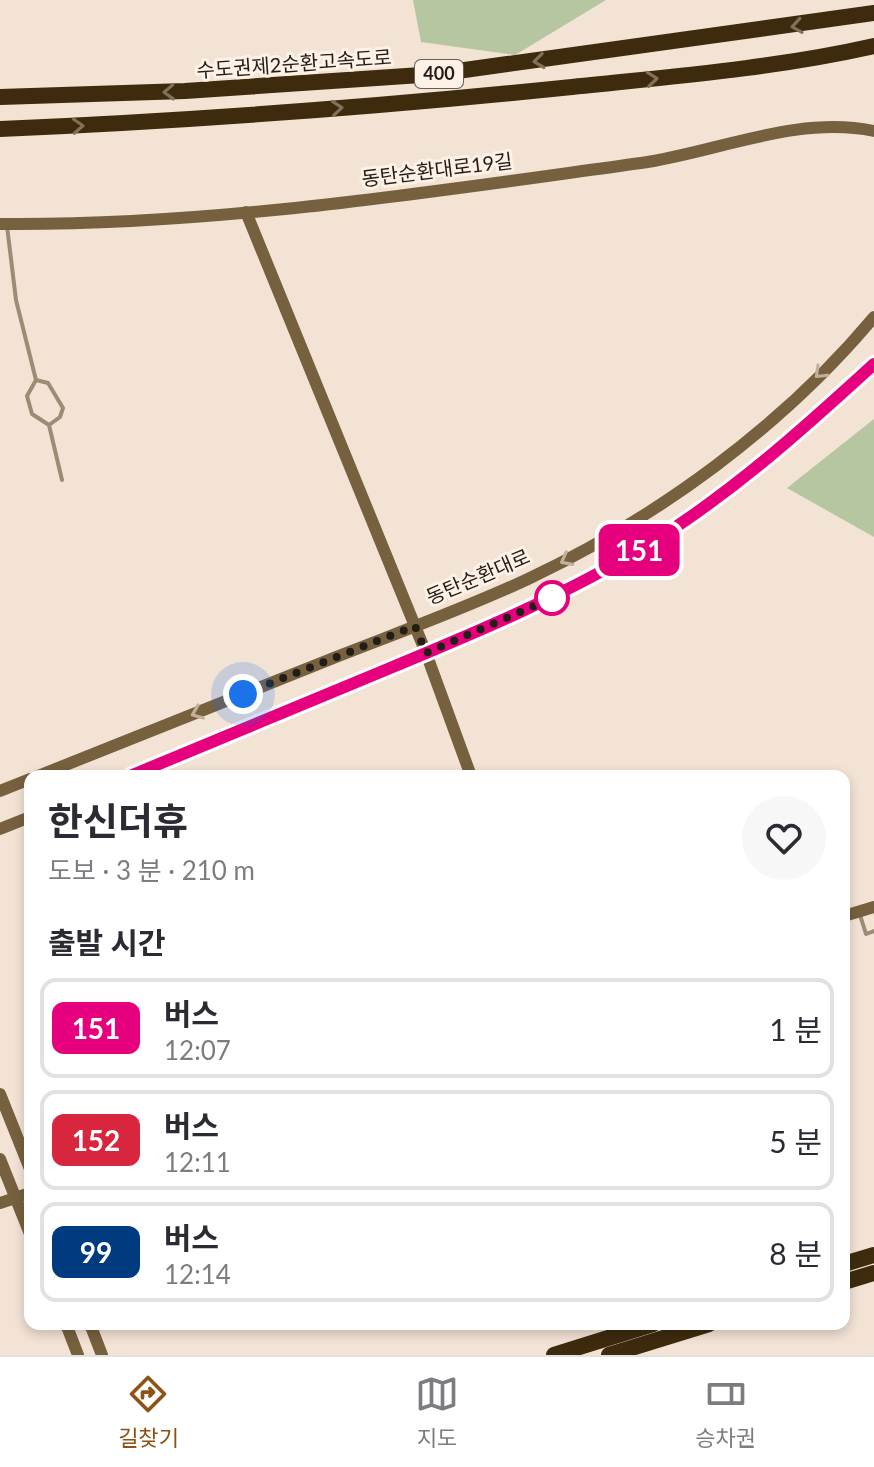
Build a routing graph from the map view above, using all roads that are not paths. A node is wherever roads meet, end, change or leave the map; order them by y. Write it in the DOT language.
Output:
graph roads {
  1 [pos="874,13"];
  2 [pos="874,46"];
  3 [pos="0,97"];
  4 [pos="0,129"];
  5 [pos="874,131"];
  6 [pos="246,212"];
  7 [pos="4,224"];
  8 [pos="874,317"];
  9 [pos="874,364"];
  10 [pos="36,380"];
  11 [pos="49,425"];
  12 [pos="62,480"];
  13 [pos="415,626"];
  14 [pos="426,653"];
  15 [pos="53,770"];
  16 [pos="144,770"];
  17 [pos="469,770"];
  18 [pos="24,781"];
  19 [pos="0,791"];
  20 [pos="24,819"];
  21 [pos="0,829"];
  22 [pos="874,907"];
  23 [pos="859,913"];
  24 [pos="850,915"];
  25 [pos="874,931"];
  26 [pos="0,1094"];
  27 [pos="24,1154"];
  28 [pos="0,1159"];
  29 [pos="24,1195"];
  30 [pos="16,1198"];
  31 [pos="0,1203"];
  32 [pos="24,1219"];
  33 [pos="874,1255"];
  34 [pos="850,1262"];
  35 [pos="874,1273"];
  36 [pos="850,1280"];
  37 [pos="68,1330"];
  38 [pos="92,1330"];
  39 [pos="634,1330"];
  40 [pos="690,1330"];
  41 [pos="78,1355"];
  42 [pos="102,1355"];
  43 [pos="554,1355"];
  44 [pos="609,1355"];
  1 -- 3 [label="highway, 수도권제2순환고속도로 / 400, one-way"];
  4 -- 2 [label="highway, 400, one-way"];
  5 -- 6 [label="main road, 동탄순환대로19길"];
  6 -- 7 [label="main road, 동탄순환대로19길"];
  6 -- 13 [label="main road"];
  7 -- 10 [label="lane"];
  8 -- 13 [label="main road, 동탄순환대로, one-way"];
  9 -- 14 [label="main road"];
  10 -- 11 [label="lane"];
  10 -- 11 [label="lane"];
  11 -- 12 [label="lane"];
  13 -- 14 [label="main road"];
  13 -- 15 [label="main road, 동탄순환대로, one-way"];
  14 -- 16 [label="main road"];
  14 -- 17 [label="main road"];
  18 -- 19 [label="main road"];
  20 -- 21 [label="main road"];
  22 -- 23 [label="main road"];
  23 -- 24 [label="main road"];
  23 -- 25 [label="lane"];
  26 -- 27 [label="main road"];
  28 -- 30 [label="main road"];
  29 -- 30 [label="main road"];
  30 -- 31 [label="main road"];
  30 -- 32 [label="main road"];
  33 -- 34 [label="highway"];
  35 -- 36 [label="highway"];
  37 -- 41 [label="main road"];
  38 -- 42 [label="main road"];
  39 -- 43 [label="highway"];
  40 -- 44 [label="highway"];
}
